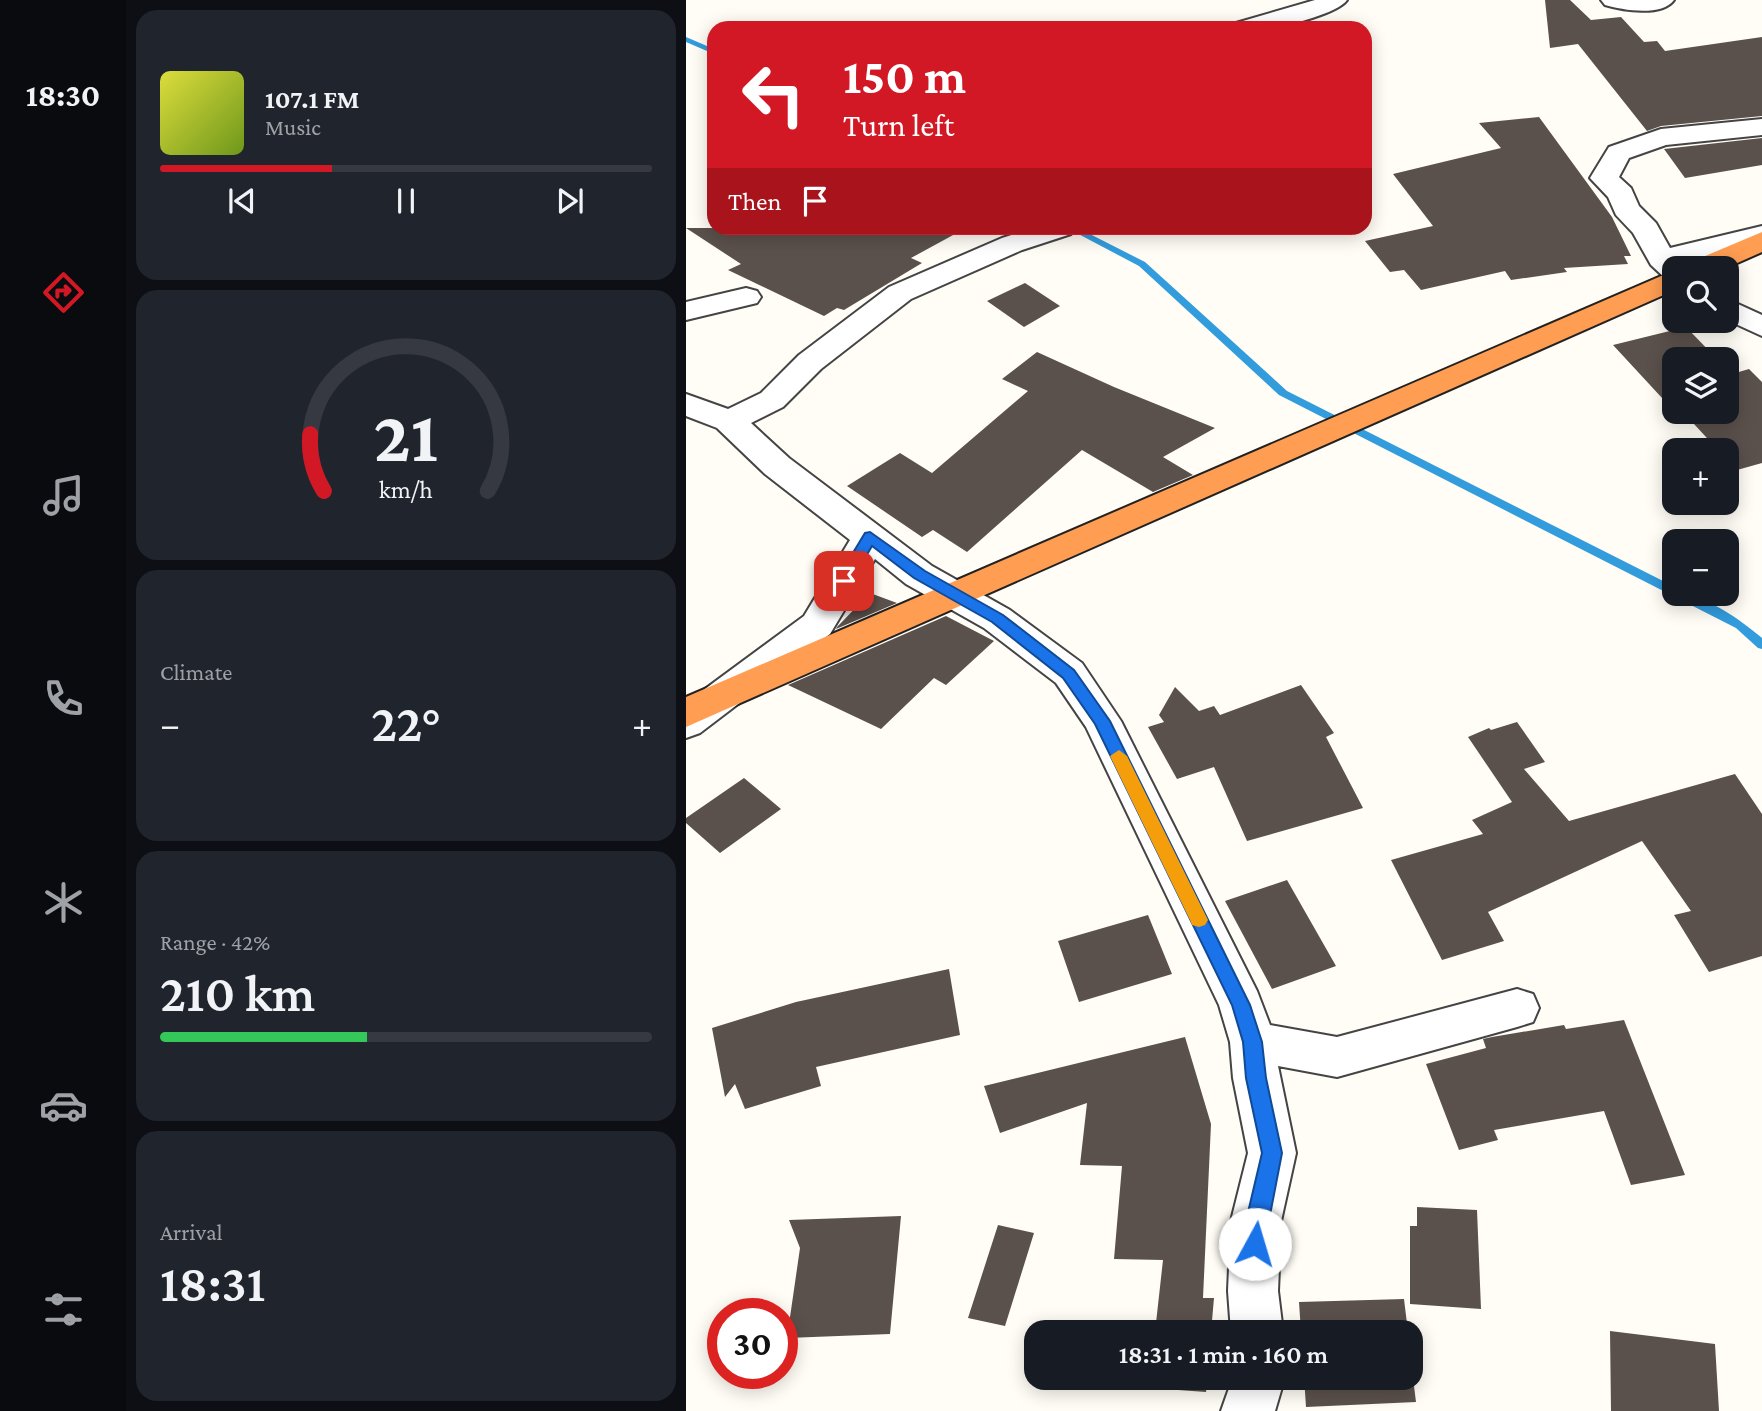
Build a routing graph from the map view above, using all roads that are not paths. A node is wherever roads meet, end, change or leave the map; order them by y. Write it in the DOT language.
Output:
graph roads {
  1 [pos="1335,0"];
  2 [pos="1613,0"];
  3 [pos="1662,0"];
  4 [pos="1270,21"];
  5 [pos="1762,127"];
  6 [pos="1046,235"];
  7 [pos="1762,235"];
  8 [pos="1762,241"];
  9 [pos="1662,256"];
  10 [pos="1707,256"];
  11 [pos="1728,256"];
  12 [pos="1662,274"];
  13 [pos="746,297"];
  14 [pos="686,311"];
  15 [pos="1739,315"];
  16 [pos="1762,327"];
  17 [pos="686,404"];
  18 [pos="729,421"];
  19 [pos="870,537"];
  20 [pos="686,713"];
  21 [pos="686,723"];
  22 [pos="1517,1008"];
  23 [pos="1253,1042"];
  24 [pos="1255,1320"];
  25 [pos="1255,1390"];
  26 [pos="1248,1411"];
  1 -- 4 [label="street"];
  2 -- 3 [label="street"];
  5 -- 9 [label="street"];
  6 -- 18 [label="street"];
  7 -- 10 [label="street"];
  8 -- 11 [label="highway"];
  12 -- 20 [label="highway"];
  13 -- 14 [label="street"];
  15 -- 16 [label="street"];
  17 -- 18 [label="street"];
  18 -- 19 [label="street"];
  19 -- 21 [label="street"];
  19 -- 23 [label="street"];
  22 -- 23 [label="street"];
  23 -- 24 [label="street"];
  25 -- 26 [label="street"];
}
